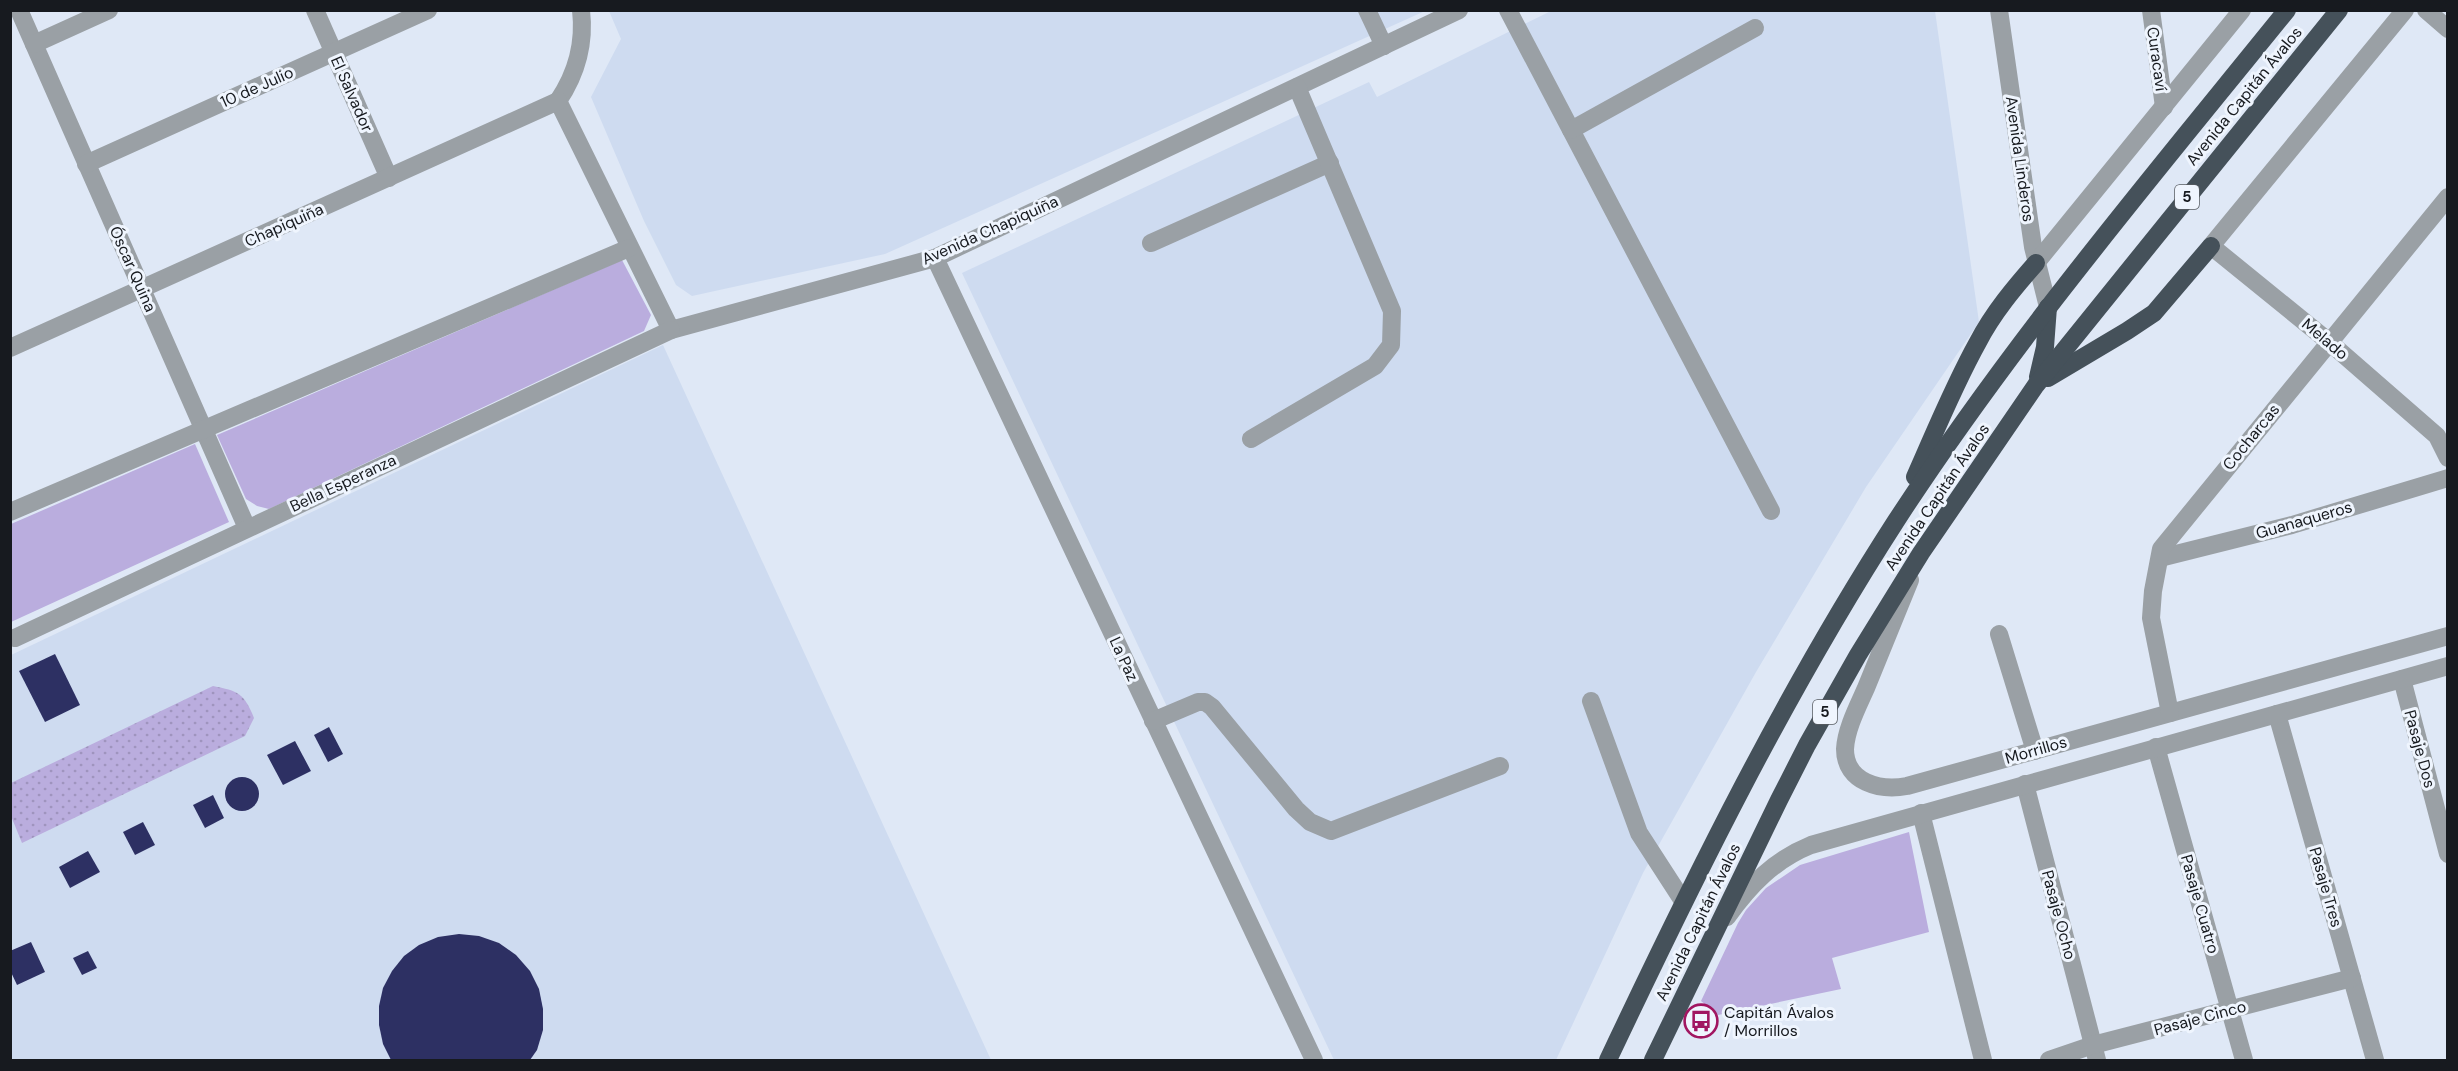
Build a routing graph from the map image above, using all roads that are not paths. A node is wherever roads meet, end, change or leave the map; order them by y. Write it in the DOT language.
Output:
graph roads {
  1 [pos="19,10"];
  2 [pos="109,10"];
  3 [pos="315,10"];
  4 [pos="428,10"];
  5 [pos="581,10"];
  6 [pos="1367,10"];
  7 [pos="1460,10"];
  8 [pos="1508,10"];
  9 [pos="1999,10"];
  10 [pos="2151,10"];
  11 [pos="2242,10"];
  12 [pos="2287,10"];
  13 [pos="2339,10"];
  14 [pos="2405,10"];
  15 [pos="2426,10"];
  16 [pos="1755,28"];
  17 [pos="2448,29"];
  18 [pos="33,44"];
  19 [pos="1384,46"];
  20 [pos="334,53"];
  21 [pos="1297,87"];
  22 [pos="558,101"];
  23 [pos="2164,107"];
  24 [pos="1571,130"];
  25 [pos="1330,163"];
  26 [pos="86,164"];
  27 [pos="389,177"];
  28 [pos="2448,197"];
  29 [pos="1151,243"];
  30 [pos="2211,246"];
  31 [pos="629,248"];
  32 [pos="934,258"];
  33 [pos="2036,263"];
  34 [pos="141,289"];
  35 [pos="2048,307"];
  36 [pos="671,330"];
  37 [pos="2328,341"];
  38 [pos="10,348"];
  39 [pos="2036,385"];
  40 [pos="2442,429"];
  41 [pos="203,430"];
  42 [pos="1251,439"];
  43 [pos="2448,458"];
  44 [pos="2448,478"];
  45 [pos="1771,511"];
  46 [pos="10,512"];
  47 [pos="1895,523"];
  48 [pos="247,528"];
  49 [pos="1921,553"];
  50 [pos="2160,558"];
  51 [pos="1999,634"];
  52 [pos="2448,636"];
  53 [pos="15,638"];
  54 [pos="2448,666"];
  55 [pos="2402,679"];
  56 [pos="1591,701"];
  57 [pos="2170,713"];
  58 [pos="2277,714"];
  59 [pos="1153,721"];
  60 [pos="2156,747"];
  61 [pos="2035,751"];
  62 [pos="1500,766"];
  63 [pos="2025,784"];
  64 [pos="1921,813"];
  65 [pos="2448,854"];
  66 [pos="1683,901"];
  67 [pos="1711,941"];
  68 [pos="2352,978"];
  69 [pos="2230,1010"];
  70 [pos="2095,1053"];
  71 [pos="1314,1060"];
  72 [pos="1608,1060"];
  73 [pos="1653,1060"];
  74 [pos="1983,1060"];
  75 [pos="2049,1060"];
  76 [pos="2244,1060"];
  77 [pos="2375,1060"];
  1 -- 18 [label="street, Óscar Quina"];
  2 -- 18 [label="street"];
  3 -- 20 [label="street, El Salvador"];
  4 -- 20 [label="street, 10 de Julio"];
  5 -- 22 [label="street"];
  6 -- 19 [label="street"];
  7 -- 19 [label="street, Avenida Chapiquiña"];
  8 -- 24 [label="street"];
  9 -- 33 [label="street, Avenida Linderos"];
  10 -- 23 [label="street, Curacaví"];
  11 -- 23 [label="street"];
  12 -- 35 [label="highway, Avenida Capitán Ávalos / 5"];
  13 -- 39 [label="highway, Avenida Capitán Ávalos / 5"];
  14 -- 30 [label="street"];
  15 -- 17 [label="street"];
  16 -- 24 [label="street"];
  18 -- 26 [label="street, Óscar Quina"];
  19 -- 21 [label="street, Avenida Chapiquiña"];
  20 -- 26 [label="street, 10 de Julio"];
  20 -- 27 [label="street, El Salvador"];
  21 -- 25 [label="street"];
  21 -- 32 [label="street, Avenida Chapiquiña"];
  22 -- 27 [label="street, Chapiquiña"];
  22 -- 31 [label="street"];
  23 -- 33 [label="street"];
  24 -- 45 [label="street"];
  25 -- 29 [label="street"];
  25 -- 42 [label="street"];
  26 -- 34 [label="street, Óscar Quina"];
  27 -- 34 [label="street, Chapiquiña"];
  28 -- 37 [label="street, Cocharcas"];
  30 -- 37 [label="street, Melado"];
  30 -- 39 [label="highway"];
  31 -- 36 [label="street"];
  31 -- 41 [label="street"];
  32 -- 36 [label="street, Avenida Chapiquiña"];
  32 -- 59 [label="street, La Paz"];
  33 -- 35 [label="street, Avenida Linderos"];
  33 -- 47 [label="highway"];
  34 -- 38 [label="street, Chapiquiña"];
  34 -- 41 [label="street, Óscar Quina"];
  35 -- 39 [label="highway"];
  35 -- 47 [label="highway, Avenida Capitán Ávalos / 5"];
  36 -- 48 [label="street, Bella Esperanza"];
  37 -- 40 [label="street, Melado"];
  37 -- 50 [label="street, Cocharcas"];
  39 -- 49 [label="highway, Avenida Capitán Ávalos / 5"];
  40 -- 43 [label="street"];
  41 -- 46 [label="street"];
  41 -- 48 [label="street, Óscar Quina"];
  44 -- 50 [label="street, Guanaqueros"];
  47 -- 66 [label="highway, Avenida Capitán Ávalos / 5"];
  48 -- 53 [label="street, Bella Esperanza"];
  49 -- 61 [label="street, Morrillos"];
  49 -- 67 [label="highway, Avenida Capitán Ávalos / 5"];
  50 -- 57 [label="street, Cocharcas"];
  51 -- 61 [label="street"];
  52 -- 57 [label="street, Morrillos"];
  54 -- 55 [label="street, Morrillos"];
  55 -- 58 [label="street, Morrillos"];
  55 -- 65 [label="street, Pasaje Dos"];
  56 -- 66 [label="street"];
  57 -- 61 [label="street, Morrillos"];
  58 -- 60 [label="street, Morrillos"];
  58 -- 68 [label="street, Pasaje Tres"];
  59 -- 62 [label="street"];
  59 -- 71 [label="street, La Paz"];
  60 -- 63 [label="street, Morrillos"];
  60 -- 69 [label="street, Pasaje Cuatro"];
  63 -- 64 [label="street, Morrillos"];
  63 -- 70 [label="street, Pasaje Ocho"];
  64 -- 67 [label="street, Morrillos"];
  64 -- 74 [label="street"];
  66 -- 72 [label="highway, Avenida Capitán Ávalos / 5"];
  67 -- 73 [label="highway, Avenida Capitán Ávalos / 5"];
  68 -- 69 [label="street, Pasaje Cinco"];
  68 -- 77 [label="street, Pasaje Tres"];
  69 -- 70 [label="street, Pasaje Cinco"];
  69 -- 76 [label="street, Pasaje Cuatro"];
  70 -- 75 [label="street, Pasaje Cinco"];
}
